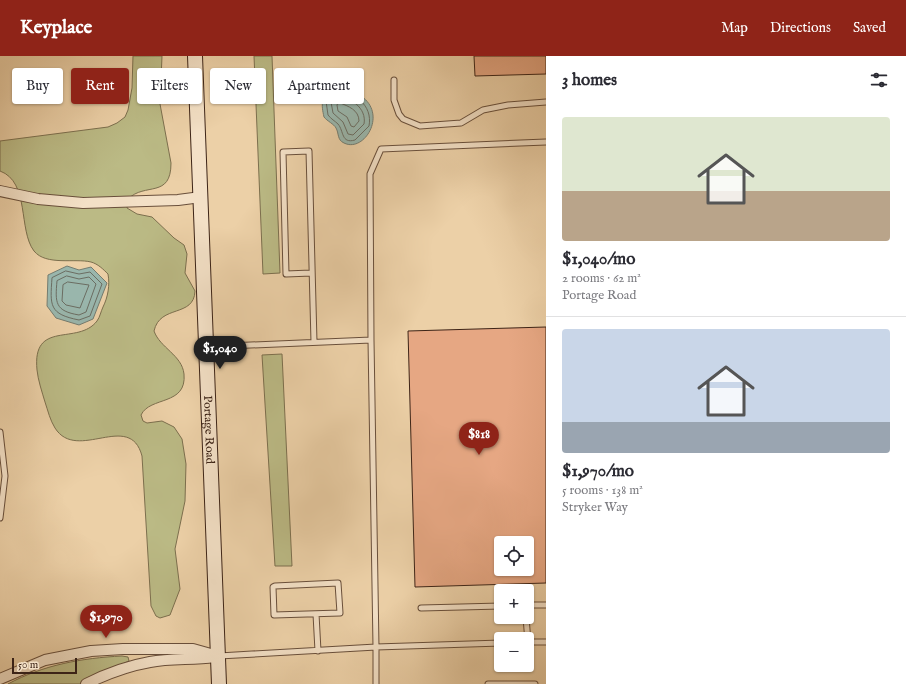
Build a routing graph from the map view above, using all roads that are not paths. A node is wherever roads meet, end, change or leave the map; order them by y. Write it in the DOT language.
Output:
graph roads {
  1 [pos="195,56"];
  2 [pos="394,80"];
  3 [pos="546,102"];
  4 [pos="546,142"];
  5 [pos="0,191"];
  6 [pos="201,197"];
  7 [pos="312,273"];
  8 [pos="371,340"];
  9 [pos="314,342"];
  10 [pos="206,346"];
  11 [pos="0,432"];
  12 [pos="2,492"];
  13 [pos="0,518"];
  14 [pos="534,605"];
  15 [pos="546,605"];
  16 [pos="494,606"];
  17 [pos="421,608"];
  18 [pos="316,614"];
  19 [pos="534,642"];
  20 [pos="546,642"];
  21 [pos="494,643"];
  22 [pos="376,647"];
  23 [pos="318,651"];
  24 [pos="218,656"];
  25 [pos="0,679"];
  26 [pos="86,684"];
  27 [pos="219,684"];
  28 [pos="376,684"];
  29 [pos="488,684"];
  30 [pos="535,684"];
  1 -- 6 [label="main road, Portage Road"];
  2 -- 3 [label="lane"];
  4 -- 8 [label="lane"];
  5 -- 6 [label="street"];
  6 -- 10 [label="main road, Portage Road"];
  7 -- 7 [label="lane"];
  7 -- 9 [label="lane"];
  8 -- 9 [label="lane"];
  8 -- 22 [label="lane"];
  9 -- 10 [label="lane"];
  10 -- 24 [label="main road, Portage Road"];
  11 -- 12 [label="lane"];
  12 -- 13 [label="lane"];
  14 -- 15 [label="lane"];
  16 -- 17 [label="lane"];
  18 -- 18 [label="lane"];
  18 -- 23 [label="lane"];
  19 -- 20 [label="lane"];
  21 -- 22 [label="lane"];
  22 -- 23 [label="lane"];
  22 -- 28 [label="lane"];
  23 -- 24 [label="lane"];
  24 -- 25 [label="street"];
  24 -- 26 [label="street"];
  24 -- 27 [label="main road, Portage Road"];
  29 -- 30 [label="lane"];
}
